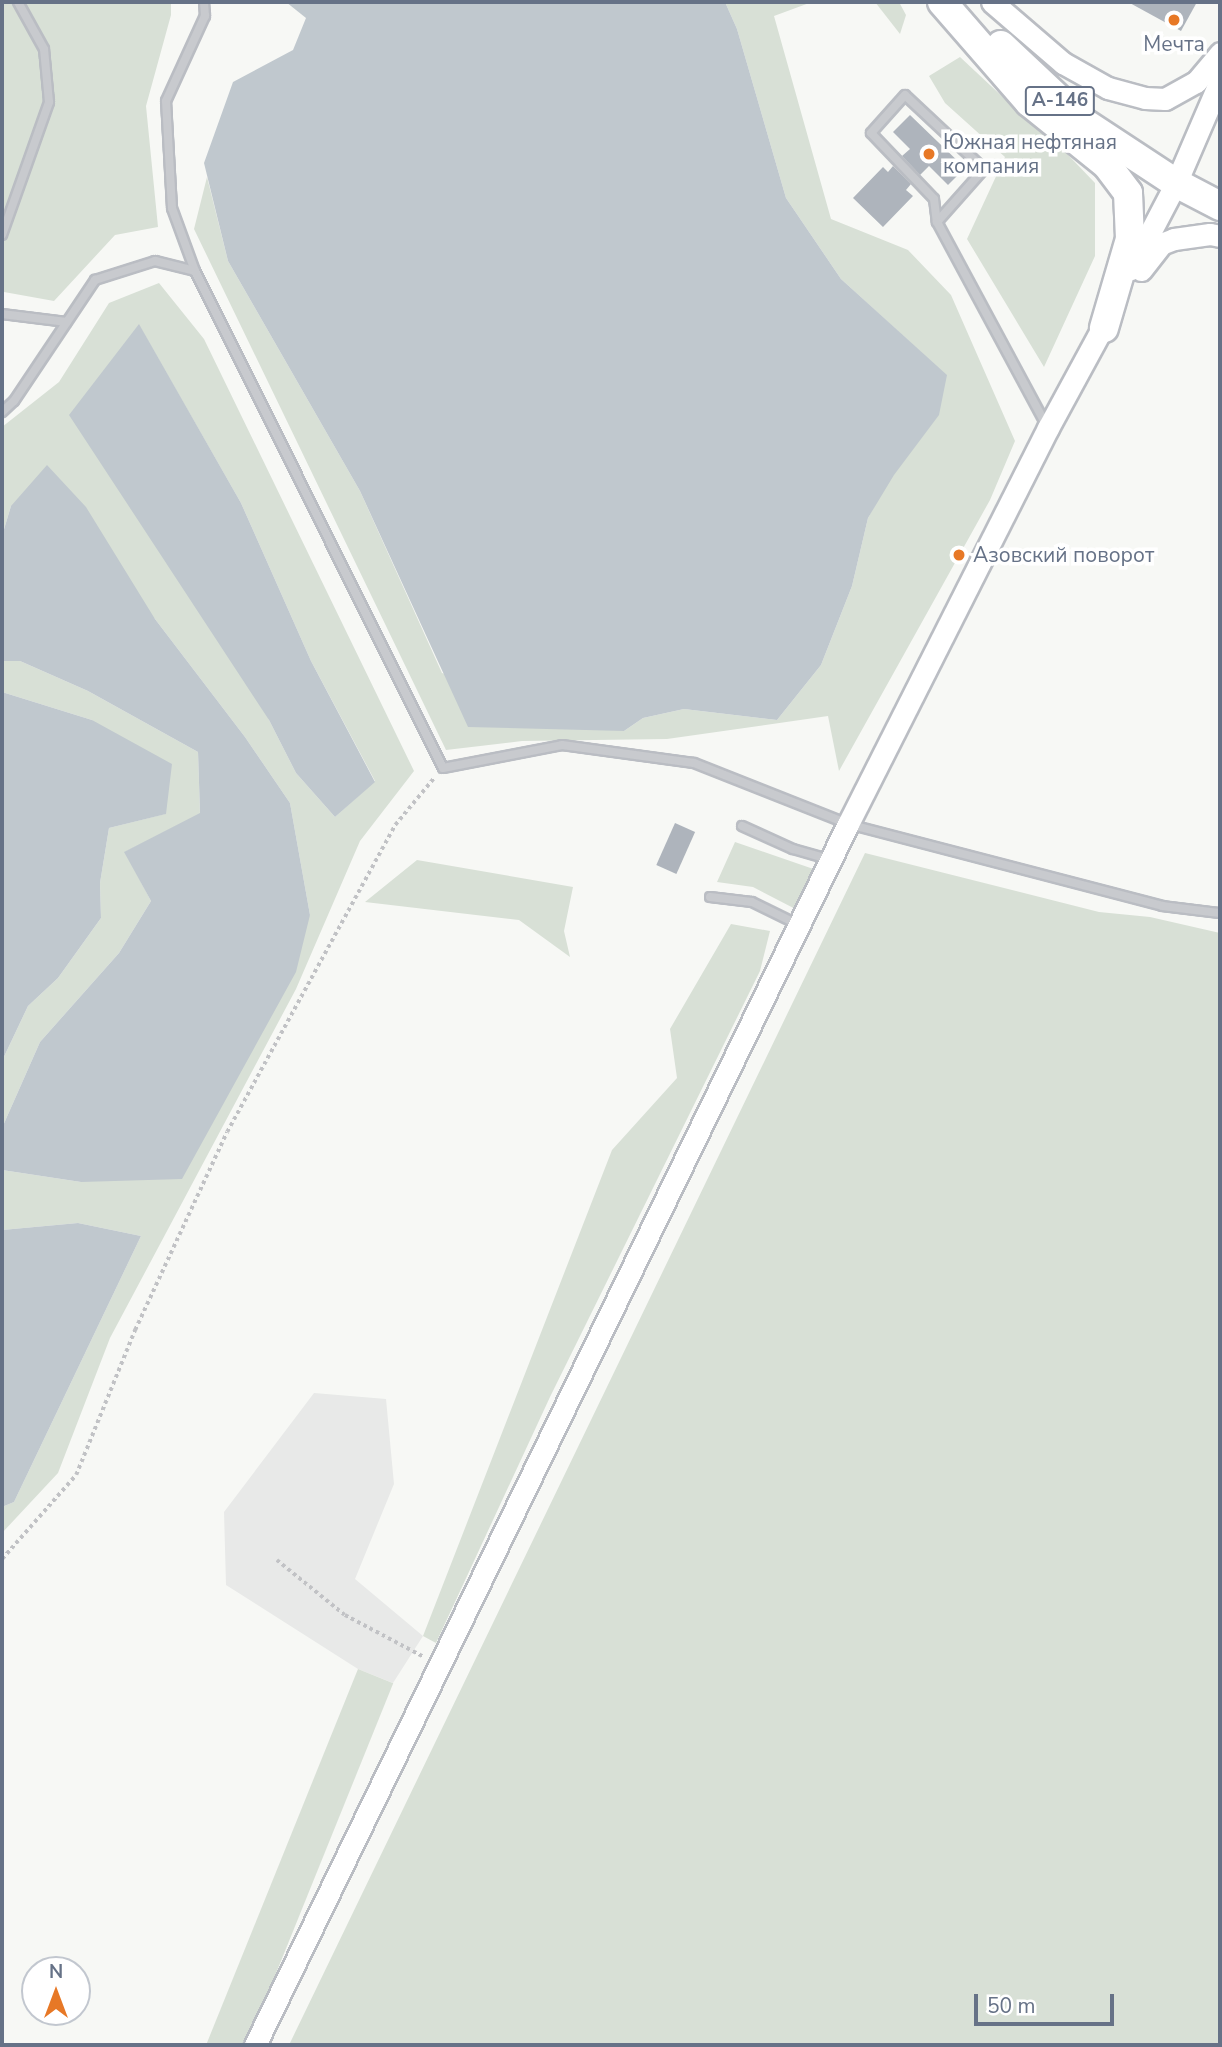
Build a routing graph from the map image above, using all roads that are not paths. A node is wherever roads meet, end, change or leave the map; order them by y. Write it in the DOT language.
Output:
graph roads {
  1 [pos="18,2"];
  2 [pos="204,2"];
  3 [pos="942,2"];
  4 [pos="960,2"];
  5 [pos="992,2"];
  6 [pos="1220,53"];
  7 [pos="1220,81"];
  8 [pos="1175,183"];
  9 [pos="1220,206"];
  10 [pos="937,222"];
  11 [pos="2,235"];
  12 [pos="1220,236"];
  13 [pos="195,271"];
  14 [pos="2,314"];
  15 [pos="1109,316"];
  16 [pos="67,322"];
  17 [pos="2,412"];
  18 [pos="1048,428"];
  19 [pos="848,824"];
  20 [pos="742,826"];
  21 [pos="831,860"];
  22 [pos="710,897"];
  23 [pos="1220,913"];
  24 [pos="799,926"];
  25 [pos="255,2045"];
  1 -- 11 [label="lane"];
  2 -- 13 [label="lane"];
  3 -- 15 [label="highway"];
  4 -- 8 [label="highway, А-146"];
  5 -- 6 [label="street"];
  7 -- 8 [label="street"];
  8 -- 9 [label="highway, А-146"];
  8 -- 15 [label="street"];
  10 -- 10 [label="lane"];
  10 -- 18 [label="lane"];
  12 -- 15 [label="street"];
  13 -- 16 [label="lane"];
  13 -- 19 [label="lane"];
  14 -- 16 [label="lane"];
  15 -- 18 [label="street"];
  16 -- 17 [label="lane"];
  18 -- 19 [label="street"];
  19 -- 21 [label="street"];
  19 -- 23 [label="lane"];
  20 -- 21 [label="lane"];
  21 -- 24 [label="street"];
  22 -- 24 [label="lane"];
  24 -- 25 [label="street"];
}
